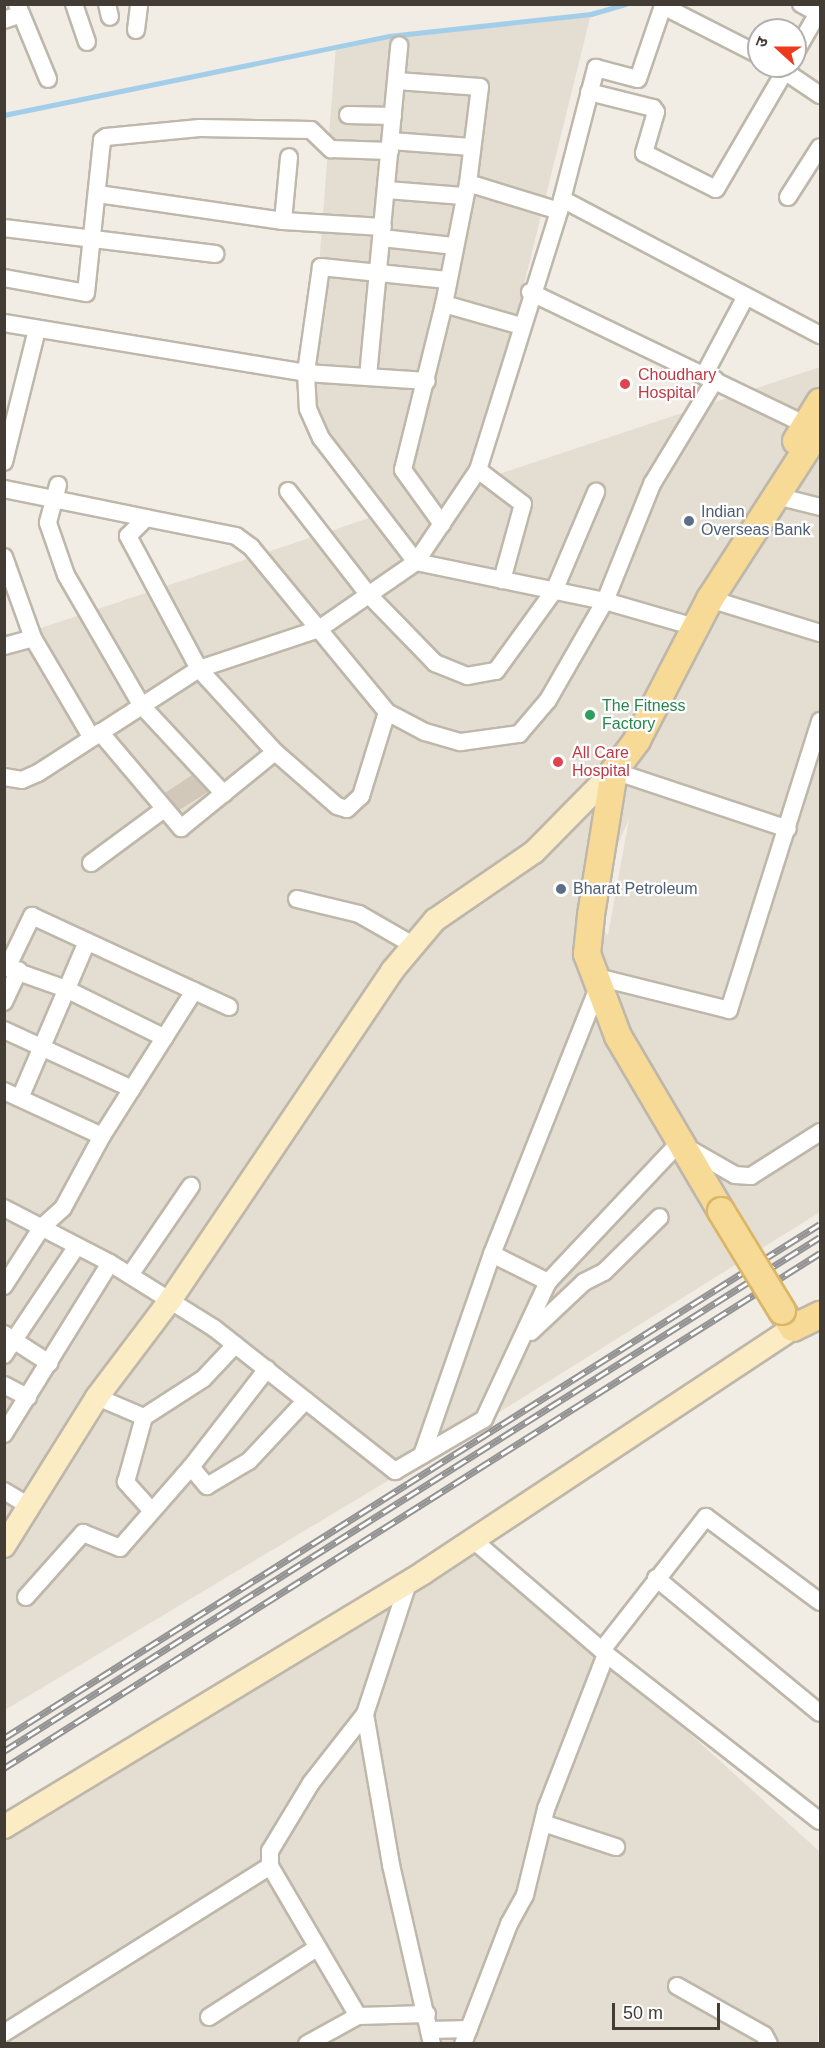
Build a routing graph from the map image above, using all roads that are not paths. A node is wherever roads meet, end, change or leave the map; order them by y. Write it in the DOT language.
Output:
graph roads {
  1 [pos="74,4"];
  2 [pos="139,4"];
  3 [pos="801,4"];
  4 [pos="19,9"];
  5 [pos="819,14"];
  6 [pos="4,20"];
  7 [pos="136,30"];
  8 [pos="807,34"];
  9 [pos="87,42"];
  10 [pos="399,45"];
  11 [pos="747,48"];
  12 [pos="778,78"];
  13 [pos="797,78"];
  14 [pos="48,79"];
  15 [pos="397,81"];
  16 [pos="589,92"];
  17 [pos="820,95"];
  18 [pos="348,115"];
  19 [pos="393,116"];
  20 [pos="391,146"];
  21 [pos="471,147"];
  22 [pos="820,147"];
  23 [pos="289,157"];
  24 [pos="387,190"];
  25 [pos="465,190"];
  26 [pos="98,194"];
  27 [pos="788,197"];
  28 [pos="560,205"];
  29 [pos="284,220"];
  30 [pos="4,228"];
  31 [pos="383,232"];
  32 [pos="94,239"];
  33 [pos="453,246"];
  34 [pos="215,254"];
  35 [pos="379,272"];
  36 [pos="4,278"];
  37 [pos="447,280"];
  38 [pos="530,291"];
  39 [pos="746,296"];
  40 [pos="444,304"];
  41 [pos="4,322"];
  42 [pos="521,326"];
  43 [pos="37,330"];
  44 [pos="820,334"];
  45 [pos="306,373"];
  46 [pos="368,376"];
  47 [pos="710,377"];
  48 [pos="427,381"];
  49 [pos="820,402"];
  50 [pos="813,427"];
  51 [pos="4,462"];
  52 [pos="478,470"];
  53 [pos="4,489"];
  54 [pos="288,491"];
  55 [pos="596,492"];
  56 [pos="56,493"];
  57 [pos="776,496"];
  58 [pos="820,507"];
  59 [pos="146,518"];
  60 [pos="442,524"];
  61 [pos="4,557"];
  62 [pos="416,562"];
  63 [pos="502,580"];
  64 [pos="554,591"];
  65 [pos="367,593"];
  66 [pos="710,599"];
  67 [pos="605,601"];
  68 [pos="689,625"];
  69 [pos="319,629"];
  70 [pos="820,633"];
  71 [pos="33,638"];
  72 [pos="4,646"];
  73 [pos="199,669"];
  74 [pos="142,706"];
  75 [pos="387,712"];
  76 [pos="820,721"];
  77 [pos="96,735"];
  78 [pos="275,752"];
  79 [pos="614,771"];
  80 [pos="4,777"];
  81 [pos="224,794"];
  82 [pos="163,810"];
  83 [pos="789,829"];
  84 [pos="91,863"];
  85 [pos="297,898"];
  86 [pos="87,942"];
  87 [pos="413,945"];
  88 [pos="10,968"];
  89 [pos="595,982"];
  90 [pos="66,989"];
  91 [pos="194,991"];
  92 [pos="4,1002"];
  93 [pos="229,1007"];
  94 [pos="4,1030"];
  95 [pos="165,1038"];
  96 [pos="42,1047"];
  97 [pos="132,1089"];
  98 [pos="12,1094"];
  99 [pos="820,1132"];
  100 [pos="102,1136"];
  101 [pos="679,1143"];
  102 [pos="191,1186"];
  103 [pos="5,1208"];
  104 [pos="660,1217"];
  105 [pos="42,1227"];
  106 [pos="77,1246"];
  107 [pos="492,1254"];
  108 [pos="110,1263"];
  109 [pos="130,1275"];
  110 [pos="548,1282"];
  111 [pos="4,1286"];
  112 [pos="171,1299"];
  113 [pos="820,1316"];
  114 [pos="787,1319"];
  115 [pos="9,1337"];
  116 [pos="520,1343"];
  117 [pos="235,1345"];
  118 [pos="4,1355"];
  119 [pos="48,1363"];
  120 [pos="267,1369"];
  121 [pos="4,1385"];
  122 [pos="28,1397"];
  123 [pos="97,1397"];
  124 [pos="306,1400"];
  125 [pos="144,1417"];
  126 [pos="4,1434"];
  127 [pos="422,1455"];
  128 [pos="191,1467"];
  129 [pos="4,1491"];
  130 [pos="31,1507"];
  131 [pos="151,1510"];
  132 [pos="472,1539"];
  133 [pos="4,1546"];
  134 [pos="656,1578"];
  135 [pos="408,1583"];
  136 [pos="26,1597"];
  137 [pos="820,1602"];
  138 [pos="604,1652"];
  139 [pos="820,1713"];
  140 [pos="365,1714"];
  141 [pos="820,1821"];
  142 [pos="543,1823"];
  143 [pos="4,1827"];
  144 [pos="616,1847"];
  145 [pos="270,1866"];
  146 [pos="317,1948"];
  147 [pos="677,1986"];
  148 [pos="358,2016"];
  149 [pos="209,2018"];
  150 [pos="429,2029"];
  151 [pos="4,2033"];
  152 [pos="466,2036"];
  153 [pos="307,2043"];
  154 [pos="769,2043"];
  1 -- 9 [label="street"];
  2 -- 7 [label="street"];
  3 -- 5 [label="street"];
  4 -- 6 [label="street"];
  4 -- 14 [label="street"];
  5 -- 8 [label="street"];
  10 -- 15 [label="street"];
  11 -- 16 [label="street"];
  12 -- 16 [label="street"];
  13 -- 17 [label="street"];
  15 -- 19 [label="street"];
  15 -- 21 [label="street"];
  16 -- 28 [label="street"];
  18 -- 19 [label="street"];
  19 -- 20 [label="street"];
  20 -- 21 [label="street"];
  20 -- 24 [label="street"];
  20 -- 26 [label="street"];
  21 -- 25 [label="street"];
  22 -- 27 [label="street"];
  23 -- 29 [label="street"];
  24 -- 25 [label="street"];
  24 -- 31 [label="street"];
  25 -- 28 [label="street"];
  25 -- 33 [label="street"];
  26 -- 29 [label="street"];
  26 -- 32 [label="street"];
  28 -- 38 [label="street"];
  28 -- 39 [label="street"];
  29 -- 31 [label="street"];
  30 -- 32 [label="street"];
  31 -- 33 [label="street"];
  31 -- 35 [label="street"];
  32 -- 34 [label="street"];
  32 -- 36 [label="street"];
  33 -- 37 [label="street"];
  35 -- 37 [label="street"];
  35 -- 45 [label="street"];
  35 -- 46 [label="street"];
  37 -- 40 [label="street"];
  38 -- 42 [label="street"];
  38 -- 47 [label="street"];
  39 -- 44 [label="street"];
  39 -- 47 [label="street"];
  40 -- 42 [label="street"];
  40 -- 48 [label="street"];
  41 -- 43 [label="street"];
  42 -- 52 [label="street"];
  43 -- 45 [label="street"];
  43 -- 51 [label="street"];
  45 -- 46 [label="street"];
  45 -- 62 [label="street"];
  46 -- 48 [label="street"];
  47 -- 50 [label="street"];
  47 -- 67 [label="street"];
  48 -- 60 [label="street"];
  49 -- 50 [label="main road"];
  50 -- 57 [label="main road"];
  50 -- 68 [label="main road"];
  52 -- 60 [label="street"];
  52 -- 63 [label="street"];
  53 -- 56 [label="street"];
  54 -- 65 [label="street"];
  55 -- 64 [label="street"];
  56 -- 59 [label="street"];
  56 -- 74 [label="street"];
  57 -- 58 [label="street"];
  57 -- 66 [label="main road"];
  59 -- 69 [label="street"];
  59 -- 73 [label="street"];
  60 -- 62 [label="street"];
  61 -- 71 [label="street"];
  62 -- 63 [label="street"];
  62 -- 65 [label="street"];
  63 -- 64 [label="street"];
  64 -- 65 [label="street"];
  64 -- 67 [label="street"];
  65 -- 69 [label="street"];
  66 -- 68 [label="main road"];
  66 -- 70 [label="street"];
  67 -- 68 [label="street"];
  67 -- 75 [label="street"];
  68 -- 79 [label="main road"];
  69 -- 73 [label="street"];
  69 -- 75 [label="street"];
  71 -- 72 [label="street"];
  71 -- 77 [label="street"];
  73 -- 74 [label="street"];
  73 -- 78 [label="street"];
  74 -- 77 [label="street"];
  74 -- 81 [label="street"];
  75 -- 78 [label="street"];
  76 -- 83 [label="street"];
  77 -- 80 [label="street"];
  77 -- 82 [label="street"];
  78 -- 81 [label="street"];
  79 -- 83 [label="street"];
  79 -- 87 [label="main road"];
  79 -- 89 [label="main road"];
  81 -- 82 [label="street"];
  82 -- 84 [label="street"];
  83 -- 89 [label="street"];
  85 -- 87 [label="street"];
  86 -- 88 [label="street"];
  86 -- 90 [label="street"];
  86 -- 91 [label="street"];
  87 -- 112 [label="main road"];
  88 -- 90 [label="street"];
  88 -- 92 [label="street"];
  89 -- 101 [label="main road"];
  89 -- 107 [label="street"];
  90 -- 95 [label="street"];
  90 -- 96 [label="street"];
  91 -- 93 [label="street"];
  91 -- 95 [label="street"];
  94 -- 96 [label="street"];
  95 -- 97 [label="street"];
  96 -- 97 [label="street"];
  96 -- 98 [label="street"];
  97 -- 100 [label="street"];
  98 -- 100 [label="street"];
  99 -- 101 [label="street"];
  100 -- 105 [label="street"];
  101 -- 110 [label="street"];
  101 -- 114 [label="main road, bridge"];
  102 -- 109 [label="street"];
  103 -- 105 [label="street"];
  104 -- 116 [label="street"];
  105 -- 106 [label="street"];
  105 -- 111 [label="street"];
  106 -- 108 [label="street"];
  106 -- 115 [label="street"];
  107 -- 110 [label="street"];
  107 -- 127 [label="street"];
  108 -- 109 [label="street"];
  108 -- 119 [label="street"];
  109 -- 112 [label="street"];
  110 -- 116 [label="street"];
  112 -- 117 [label="street"];
  112 -- 123 [label="main road"];
  113 -- 114 [label="main road"];
  114 -- 132 [label="main road"];
  115 -- 118 [label="street"];
  115 -- 119 [label="street"];
  116 -- 127 [label="street"];
  117 -- 120 [label="street"];
  117 -- 125 [label="street"];
  119 -- 122 [label="street"];
  120 -- 124 [label="street"];
  120 -- 128 [label="street"];
  121 -- 122 [label="street"];
  122 -- 126 [label="street"];
  123 -- 125 [label="street"];
  123 -- 130 [label="main road"];
  124 -- 127 [label="street"];
  124 -- 128 [label="street"];
  125 -- 131 [label="street"];
  128 -- 131 [label="street"];
  129 -- 130 [label="street"];
  130 -- 133 [label="main road"];
  131 -- 136 [label="street"];
  132 -- 135 [label="main road"];
  132 -- 138 [label="street"];
  134 -- 137 [label="street"];
  134 -- 138 [label="street"];
  134 -- 139 [label="street"];
  135 -- 140 [label="street"];
  135 -- 143 [label="main road"];
  138 -- 141 [label="street"];
  138 -- 142 [label="street"];
  140 -- 145 [label="street"];
  140 -- 150 [label="street"];
  142 -- 144 [label="street"];
  142 -- 152 [label="street"];
  145 -- 146 [label="street"];
  145 -- 151 [label="street"];
  146 -- 148 [label="street"];
  146 -- 149 [label="street"];
  147 -- 154 [label="street"];
  148 -- 150 [label="street"];
  148 -- 153 [label="street"];
  150 -- 152 [label="street"];
}
